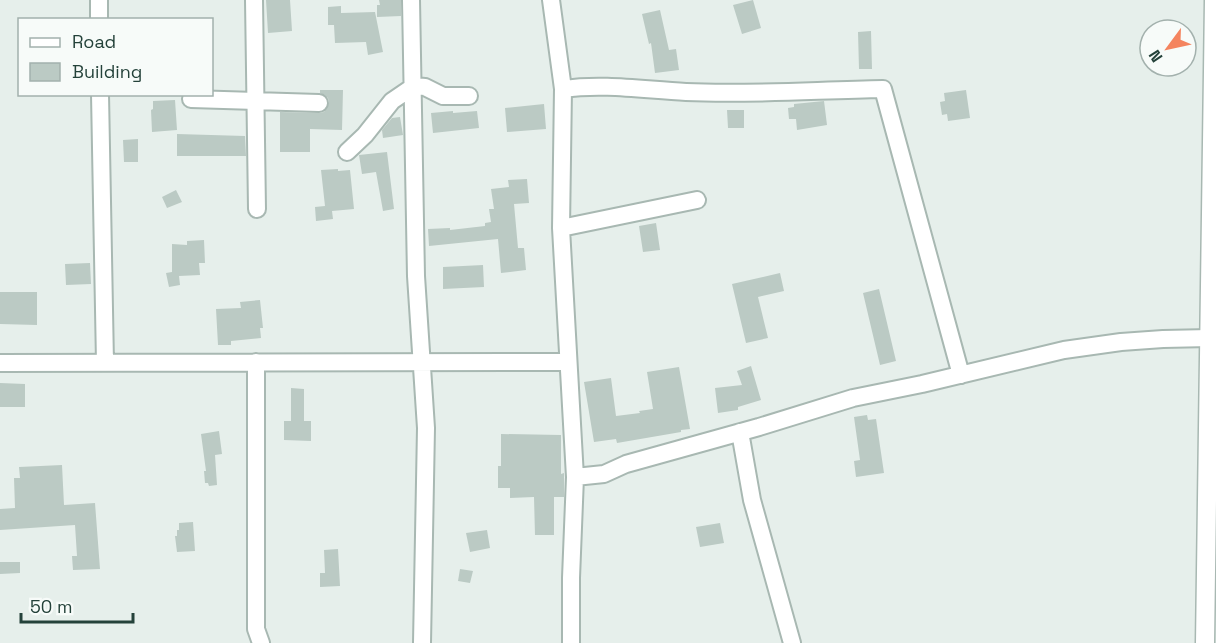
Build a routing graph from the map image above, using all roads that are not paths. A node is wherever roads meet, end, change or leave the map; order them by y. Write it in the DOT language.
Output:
graph roads {
  1 [pos="99,0"];
  2 [pos="255,0"];
  3 [pos="411,0"];
  4 [pos="551,0"];
  5 [pos="1214,0"];
  6 [pos="99,18"];
  7 [pos="1215,65"];
  8 [pos="414,86"];
  9 [pos="563,89"];
  10 [pos="100,96"];
  11 [pos="469,96"];
  12 [pos="191,99"];
  13 [pos="255,102"];
  14 [pos="319,103"];
  15 [pos="347,152"];
  16 [pos="697,200"];
  17 [pos="257,209"];
  18 [pos="561,228"];
  19 [pos="1213,246"];
  20 [pos="1210,338"];
  21 [pos="256,362"];
  22 [pos="422,362"];
  23 [pos="567,362"];
  24 [pos="0,363"];
  25 [pos="105,363"];
  26 [pos="961,375"];
  27 [pos="740,432"];
  28 [pos="575,477"];
  29 [pos="261,643"];
  30 [pos="422,643"];
  31 [pos="571,643"];
  32 [pos="792,643"];
  33 [pos="1205,643"];
  1 -- 6 [label="street"];
  2 -- 13 [label="street"];
  3 -- 8 [label="street"];
  4 -- 9 [label="street"];
  5 -- 7 [label="street"];
  7 -- 19 [label="street"];
  8 -- 11 [label="street"];
  8 -- 15 [label="street"];
  8 -- 22 [label="street"];
  9 -- 18 [label="street"];
  9 -- 26 [label="street"];
  10 -- 25 [label="street"];
  12 -- 13 [label="street"];
  13 -- 14 [label="street"];
  13 -- 17 [label="street"];
  16 -- 18 [label="street"];
  18 -- 23 [label="street"];
  19 -- 20 [label="street"];
  20 -- 26 [label="street"];
  20 -- 33 [label="street"];
  21 -- 22 [label="street"];
  21 -- 25 [label="street"];
  21 -- 29 [label="street"];
  22 -- 23 [label="street"];
  22 -- 30 [label="street"];
  23 -- 28 [label="street"];
  24 -- 25 [label="street"];
  26 -- 27 [label="street"];
  27 -- 28 [label="street"];
  27 -- 32 [label="street"];
  28 -- 31 [label="street"];
}
